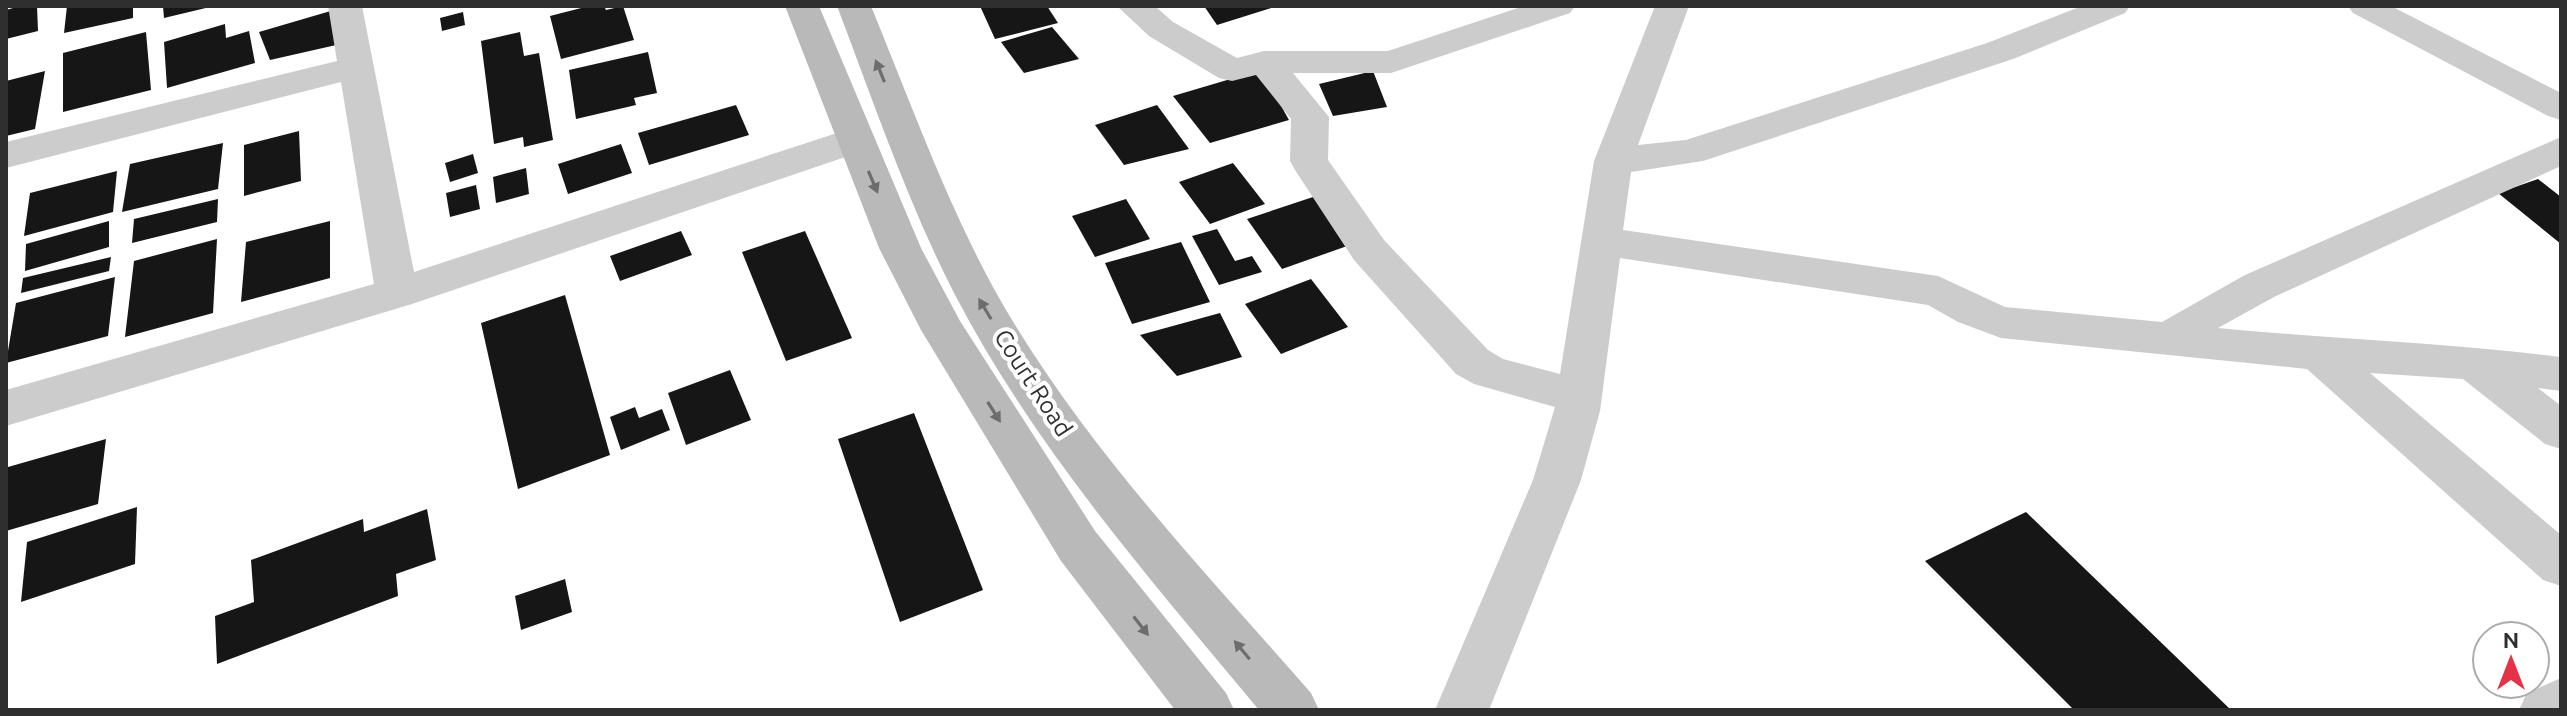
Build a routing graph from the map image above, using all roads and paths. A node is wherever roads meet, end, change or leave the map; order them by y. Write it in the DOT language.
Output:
graph roads {
  1 [pos="345,6"];
  2 [pos="802,6"];
  3 [pos="854,6"];
  4 [pos="1134,6"];
  5 [pos="1558,6"];
  6 [pos="1672,6"];
  7 [pos="2113,6"];
  8 [pos="2374,7"];
  9 [pos="1264,62"];
  10 [pos="356,67"];
  11 [pos="2561,108"];
  12 [pos="856,140"];
  13 [pos="2561,150"];
  14 [pos="6,155"];
  15 [pos="1613,161"];
  16 [pos="1602,241"];
  17 [pos="397,293"];
  18 [pos="2170,339"];
  19 [pos="2318,354"];
  20 [pos="2475,364"];
  21 [pos="2561,374"];
  22 [pos="1579,397"];
  23 [pos="6,408"];
  24 [pos="2561,431"];
  25 [pos="2561,565"];
  26 [pos="2561,702"];
  27 [pos="1207,710"];
  28 [pos="1292,710"];
  29 [pos="1462,710"];
  30 [pos="2546,710"];
  1 -- 10 [label="street"];
  2 -- 12 [label="main road, Court Road"];
  28 -- 3 [label="main road, Court Road, one-way"];
  4 -- 9 [label="street"];
  5 -- 9 [label="street"];
  6 -- 15 [label="street"];
  7 -- 15 [label="street"];
  8 -- 11 [label="street"];
  9 -- 22 [label="street"];
  10 -- 14 [label="street"];
  10 -- 17 [label="street"];
  12 -- 17 [label="street"];
  12 -- 27 [label="main road, Court Road, one-way"];
  13 -- 18 [label="street"];
  15 -- 16 [label="street"];
  16 -- 18 [label="street"];
  16 -- 22 [label="street"];
  17 -- 23 [label="street"];
  18 -- 19 [label="street"];
  19 -- 20 [label="street"];
  19 -- 25 [label="street"];
  20 -- 21 [label="street"];
  20 -- 24 [label="street"];
  22 -- 29 [label="street"];
  26 -- 30 [label="street"];
}
